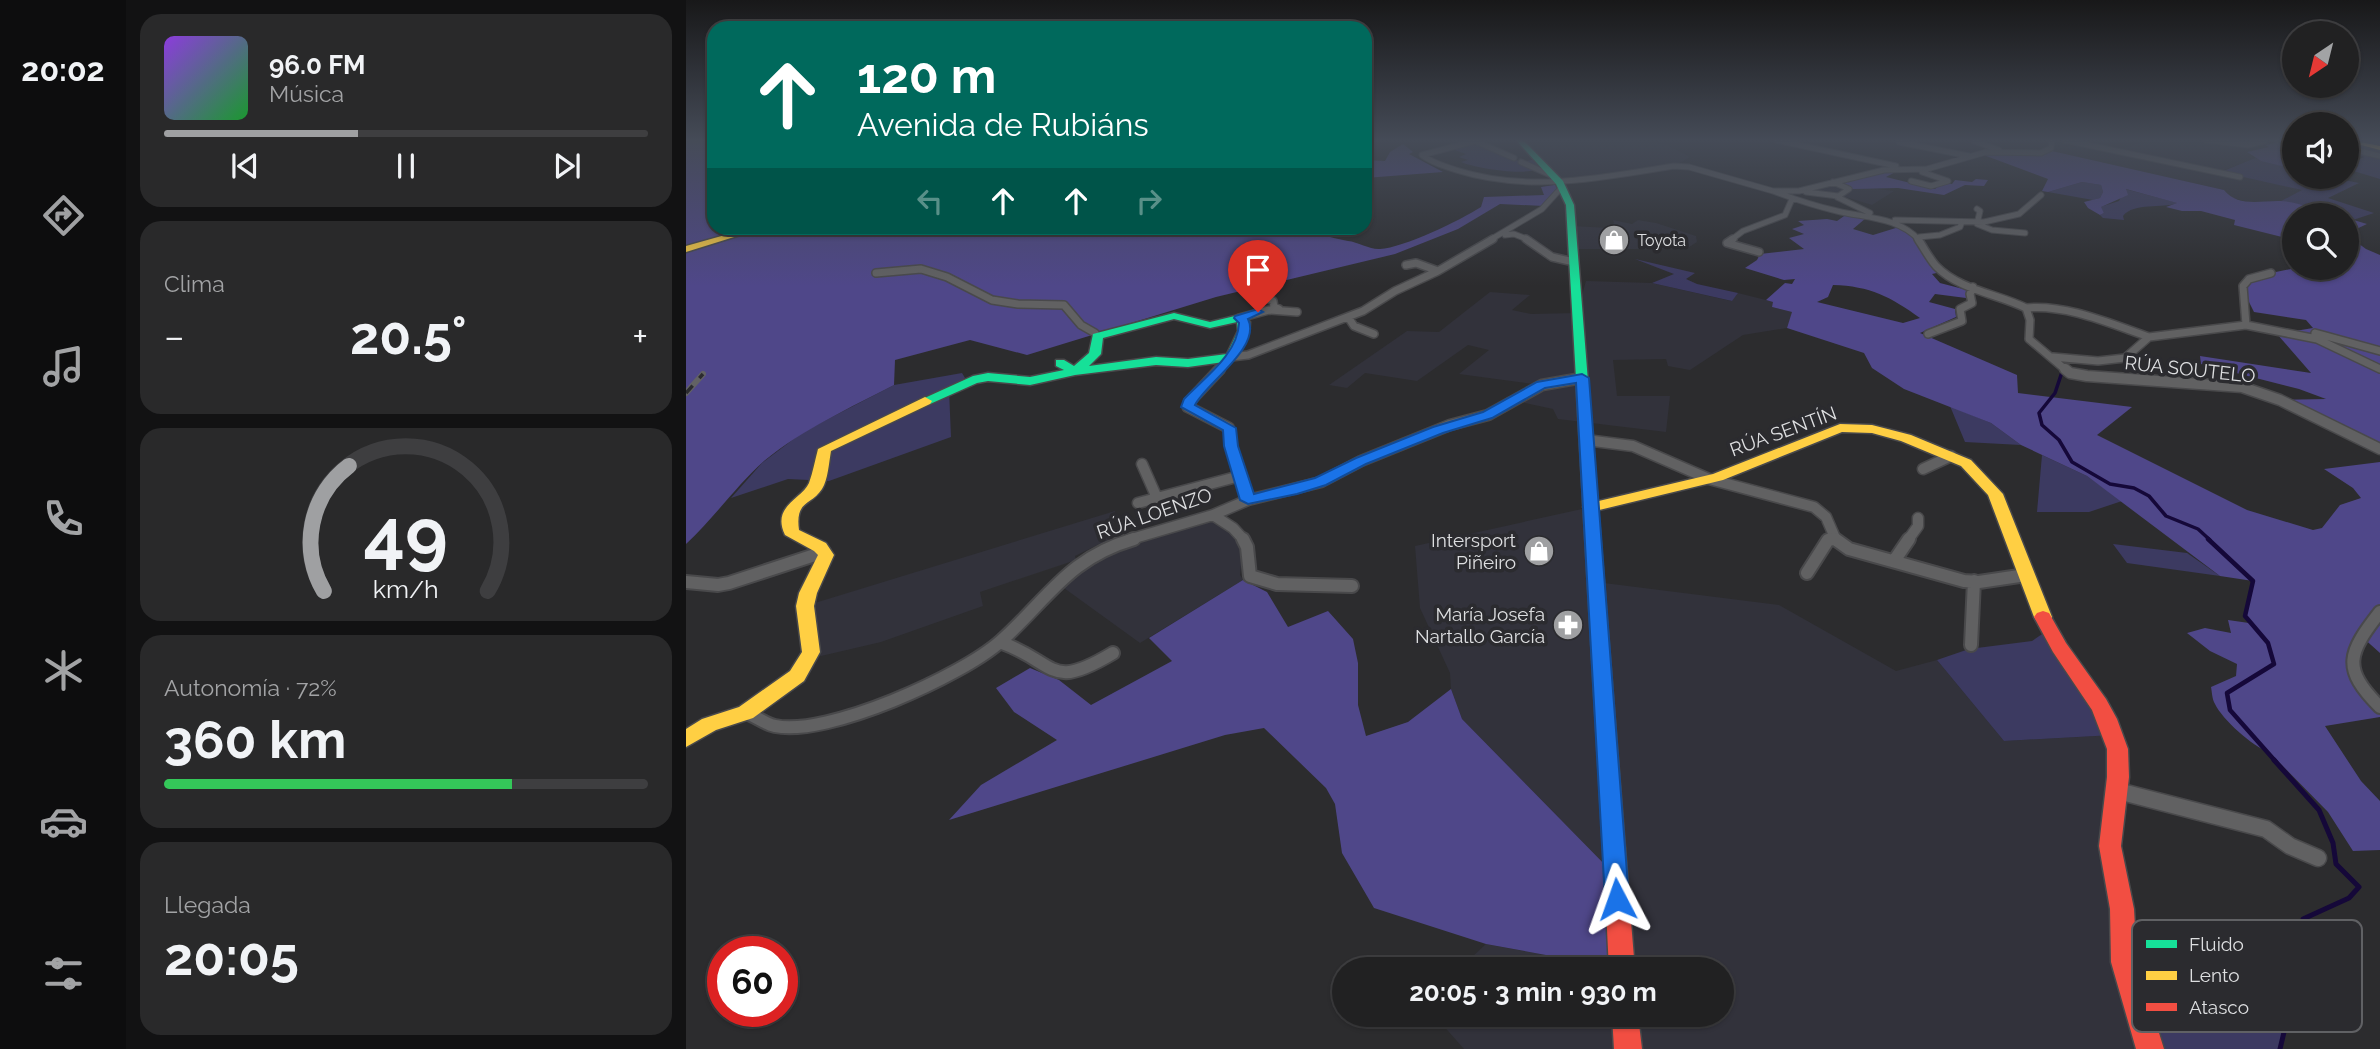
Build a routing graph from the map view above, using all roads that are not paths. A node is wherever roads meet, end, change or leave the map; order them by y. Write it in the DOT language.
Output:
graph roads {
  1 [pos="1554,189"];
  2 [pos="1562,189"];
  3 [pos="1765,189"];
  4 [pos="1807,189"];
  5 [pos="1849,189"];
  6 [pos="1773,191"];
  7 [pos="1799,191"];
  8 [pos="2041,195"];
  9 [pos="1838,196"];
  10 [pos="1792,198"];
  11 [pos="1821,207"];
  12 [pos="1803,209"];
  13 [pos="1977,209"];
  14 [pos="1882,219"];
  15 [pos="1962,222"];
  16 [pos="1978,223"];
  17 [pos="2025,233"];
  18 [pos="734,235"];
  19 [pos="1502,235"];
  20 [pos="1919,237"];
  21 [pos="686,249"];
  22 [pos="1759,252"];
  23 [pos="1574,262"];
  24 [pos="1406,265"];
  25 [pos="1438,271"];
  26 [pos="876,273"];
  27 [pos="2271,273"];
  28 [pos="1973,287"];
  29 [pos="1260,294"];
  30 [pos="2026,308"];
  31 [pos="1279,309"];
  32 [pos="1297,312"];
  33 [pos="1348,317"];
  34 [pos="1239,318"];
  35 [pos="2246,325"];
  36 [pos="2266,327"];
  37 [pos="1094,333"];
  38 [pos="1374,334"];
  39 [pos="1928,334"];
  40 [pos="2149,337"];
  41 [pos="2380,351"];
  42 [pos="2053,357"];
  43 [pos="1231,358"];
  44 [pos="1060,363"];
  45 [pos="2380,369"];
  46 [pos="1075,371"];
  47 [pos="1582,378"];
  48 [pos="1586,440"];
  49 [pos="2380,449"];
  50 [pos="1951,456"];
  51 [pos="1142,464"];
  52 [pos="1923,469"];
  53 [pos="1240,476"];
  54 [pos="1709,479"];
  55 [pos="1157,498"];
  56 [pos="1248,500"];
  57 [pos="1138,503"];
  58 [pos="1591,507"];
  59 [pos="1213,515"];
  60 [pos="1918,518"];
  61 [pos="1835,538"];
  62 [pos="824,552"];
  63 [pos="1894,561"];
  64 [pos="1807,573"];
  65 [pos="2026,575"];
  66 [pos="686,582"];
  67 [pos="1974,582"];
  68 [pos="1352,586"];
  69 [pos="2380,612"];
  70 [pos="1000,642"];
  71 [pos="1971,645"];
  72 [pos="1113,653"];
  73 [pos="2380,708"];
  74 [pos="746,713"];
  75 [pos="686,739"];
  76 [pos="2118,791"];
  77 [pos="2318,858"];
  78 [pos="1621,957"];
  79 [pos="2132,990"];
  80 [pos="1626,1027"];
  81 [pos="2145,1032"];
  82 [pos="1628,1049"];
  83 [pos="2150,1049"];
  1 -- 19 [label="street"];
  2 -- 23 [label="main road"];
  3 -- 6 [label="street"];
  4 -- 7 [label="street"];
  5 -- 9 [label="street"];
  6 -- 7 [label="street"];
  6 -- 10 [label="street"];
  7 -- 9 [label="street"];
  8 -- 16 [label="street"];
  9 -- 14 [label="street"];
  10 -- 11 [label="street"];
  10 -- 22 [label="street"];
  11 -- 12 [label="street"];
  11 -- 14 [label="street"];
  13 -- 16 [label="street"];
  14 -- 15 [label="street"];
  14 -- 20 [label="street"];
  15 -- 16 [label="street"];
  15 -- 20 [label="street"];
  16 -- 17 [label="street"];
  18 -- 21 [label="main road"];
  19 -- 23 [label="street"];
  19 -- 25 [label="street"];
  20 -- 28 [label="street, RÚA SOUTELO"];
  23 -- 47 [label="main road"];
  24 -- 25 [label="street"];
  25 -- 33 [label="street"];
  26 -- 37 [label="street"];
  27 -- 35 [label="street"];
  28 -- 30 [label="street, RÚA SOUTELO"];
  28 -- 39 [label="street"];
  29 -- 31 [label="street"];
  30 -- 40 [label="street, RÚA SOUTELO"];
  30 -- 42 [label="street, RÚA SOUTELO"];
  31 -- 32 [label="street"];
  31 -- 34 [label="street"];
  33 -- 38 [label="street"];
  33 -- 43 [label="street"];
  34 -- 37 [label="main road"];
  34 -- 43 [label="main road"];
  35 -- 36 [label="street"];
  35 -- 40 [label="street"];
  36 -- 41 [label="street"];
  36 -- 45 [label="street"];
  37 -- 46 [label="main road"];
  40 -- 42 [label="street"];
  42 -- 49 [label="street, RÚA SOUTELO"];
  43 -- 46 [label="main road"];
  43 -- 53 [label="street"];
  44 -- 46 [label="main road"];
  46 -- 62 [label="main road"];
  47 -- 48 [label="main road"];
  47 -- 56 [label="street, RÚA LOENZO"];
  48 -- 54 [label="street, RÚA SENTÍN"];
  48 -- 58 [label="main road"];
  50 -- 52 [label="street"];
  50 -- 54 [label="main road, RÚA SENTÍN"];
  50 -- 65 [label="main road, RÚA SENTÍN"];
  51 -- 55 [label="street"];
  53 -- 55 [label="street"];
  53 -- 56 [label="street"];
  54 -- 58 [label="main road, RÚA SENTÍN"];
  54 -- 61 [label="street, RÚA SENTÍN"];
  55 -- 57 [label="street"];
  56 -- 59 [label="street, RÚA LOENZO"];
  58 -- 78 [label="main road"];
  59 -- 68 [label="street"];
  59 -- 70 [label="street, RÚA LOENZO"];
  60 -- 63 [label="street"];
  61 -- 63 [label="street"];
  61 -- 64 [label="street"];
  62 -- 66 [label="street"];
  62 -- 74 [label="main road"];
  63 -- 67 [label="street"];
  65 -- 67 [label="street"];
  65 -- 76 [label="main road, RÚA SENTÍN"];
  67 -- 71 [label="street"];
  69 -- 73 [label="street"];
  70 -- 72 [label="street"];
  70 -- 74 [label="street, RÚA LOENZO"];
  74 -- 75 [label="main road"];
  76 -- 77 [label="street"];
  76 -- 79 [label="main road, RÚA SENTÍN"];
  80 -- 82 [label="main road"];
  81 -- 83 [label="main road, RÚA SENTÍN"];
}
